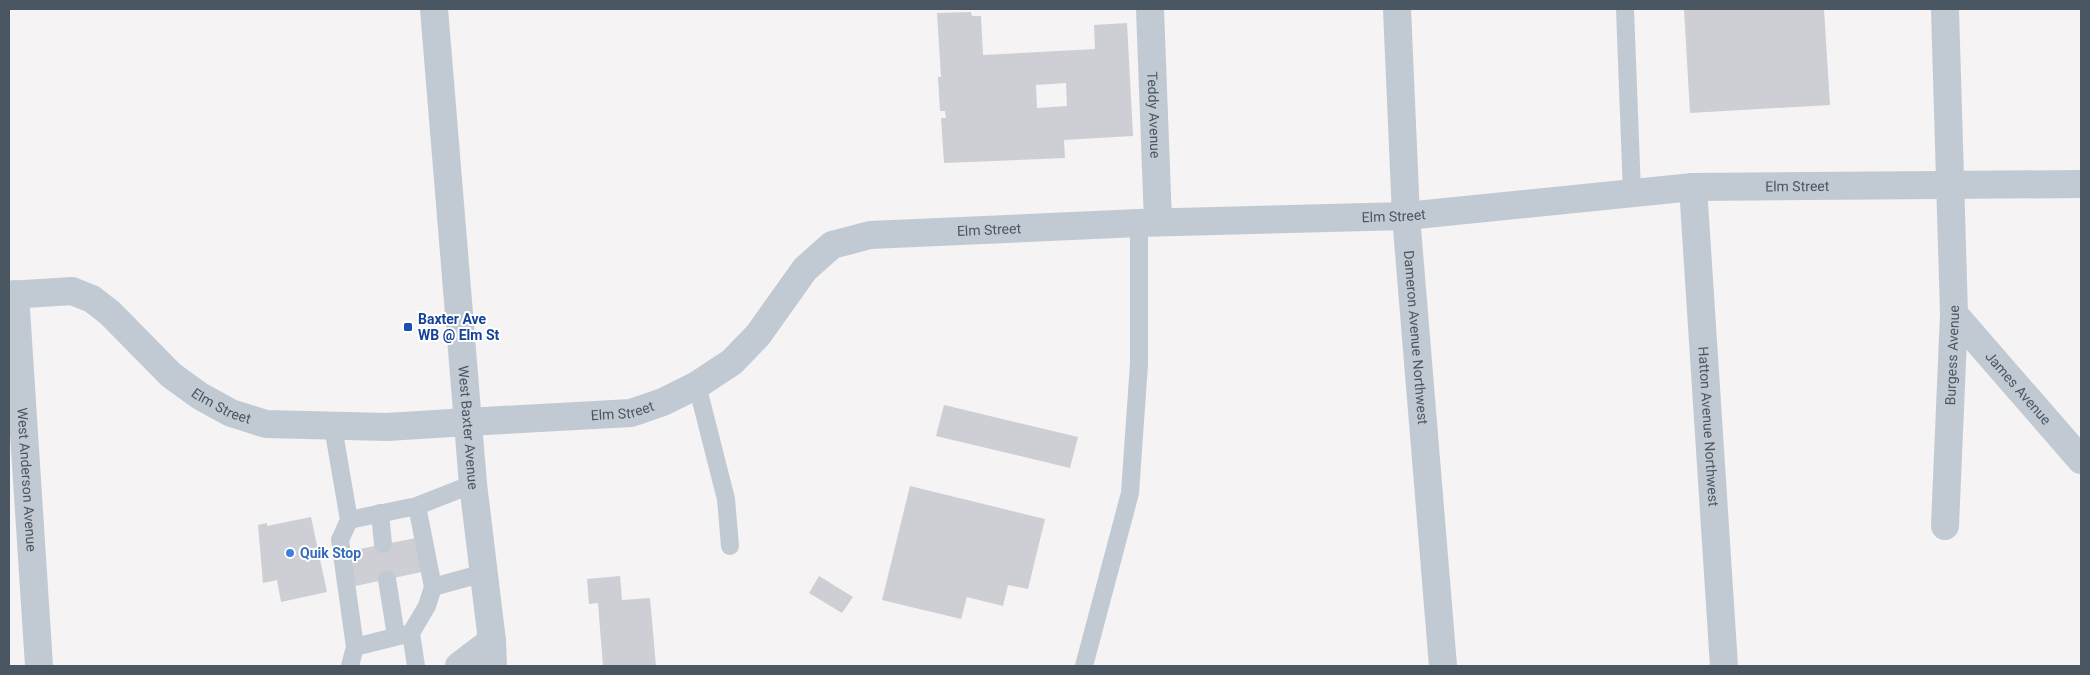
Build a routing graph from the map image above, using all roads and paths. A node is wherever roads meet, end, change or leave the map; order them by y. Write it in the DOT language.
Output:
graph roads {
  1 [pos="434,9"];
  2 [pos="1150,9"];
  3 [pos="1397,9"];
  4 [pos="1625,9"];
  5 [pos="1946,9"];
  6 [pos="1949,184"];
  7 [pos="2081,184"];
  8 [pos="1693,187"];
  9 [pos="1632,193"];
  10 [pos="1406,216"];
  11 [pos="1149,222"];
  12 [pos="11,290"];
  13 [pos="1954,314"];
  14 [pos="697,385"];
  15 [pos="467,422"];
  16 [pos="333,427"];
  17 [pos="2081,460"];
  18 [pos="472,484"];
  19 [pos="417,506"];
  20 [pos="380,514"];
  21 [pos="349,520"];
  22 [pos="1945,526"];
  23 [pos="383,544"];
  24 [pos="730,546"];
  25 [pos="484,573"];
  26 [pos="387,579"];
  27 [pos="433,587"];
  28 [pos="403,635"];
  29 [pos="356,647"];
  30 [pos="493,654"];
  31 [pos="39,666"];
  32 [pos="350,666"];
  33 [pos="416,666"];
  34 [pos="459,666"];
  35 [pos="1084,666"];
  36 [pos="1443,666"];
  37 [pos="1724,666"];
  1 -- 15 [label="street, West Baxter Avenue"];
  2 -- 11 [label="street, Teddy Avenue"];
  3 -- 10 [label="street, Dameron Avenue Northwest"];
  4 -- 9 [label="lane"];
  5 -- 6 [label="street, Burgess Avenue"];
  6 -- 7 [label="street, Elm Street"];
  6 -- 8 [label="street, Elm Street"];
  6 -- 13 [label="street, Burgess Avenue"];
  8 -- 9 [label="street, Elm Street"];
  8 -- 37 [label="street, Hatton Avenue Northwest"];
  9 -- 10 [label="street, Elm Street"];
  10 -- 11 [label="street, Elm Street"];
  10 -- 36 [label="street, Dameron Avenue Northwest"];
  11 -- 14 [label="street, Elm Street"];
  11 -- 35 [label="lane"];
  12 -- 16 [label="street, Elm Street"];
  12 -- 31 [label="street, West Anderson Avenue"];
  13 -- 17 [label="street, James Avenue"];
  13 -- 22 [label="street, Burgess Avenue"];
  14 -- 15 [label="street, Elm Street"];
  14 -- 24 [label="lane"];
  15 -- 16 [label="street, Elm Street"];
  15 -- 18 [label="street, West Baxter Avenue"];
  16 -- 21 [label="lane"];
  18 -- 19 [label="lane"];
  18 -- 25 [label="street, West Baxter Avenue"];
  19 -- 20 [label="lane"];
  19 -- 27 [label="lane"];
  20 -- 21 [label="lane"];
  20 -- 23 [label="lane"];
  21 -- 29 [label="lane"];
  25 -- 27 [label="lane"];
  25 -- 30 [label="street, West Baxter Avenue"];
  26 -- 28 [label="lane"];
  27 -- 28 [label="lane"];
  28 -- 29 [label="lane"];
  28 -- 33 [label="lane"];
  29 -- 32 [label="lane"];
  30 -- 34 [label="street"];
}
